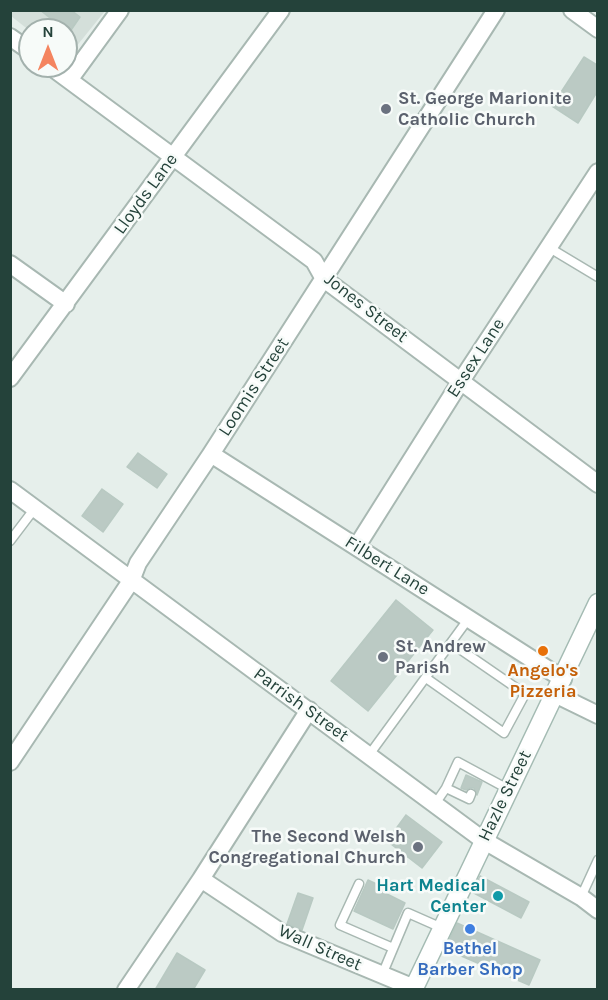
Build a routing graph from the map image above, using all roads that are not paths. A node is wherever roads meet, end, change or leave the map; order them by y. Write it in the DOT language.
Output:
graph roads {
  1 [pos="120,10"];
  2 [pos="281,10"];
  3 [pos="496,10"];
  4 [pos="572,10"];
  5 [pos="597,29"];
  6 [pos="66,78"];
  7 [pos="69,80"];
  8 [pos="173,158"];
  9 [pos="597,172"];
  10 [pos="549,247"];
  11 [pos="10,264"];
  12 [pos="597,277"];
  13 [pos="324,279"];
  14 [pos="66,304"];
  15 [pos="10,378"];
  16 [pos="460,381"];
  17 [pos="211,454"];
  18 [pos="597,484"];
  19 [pos="10,490"];
  20 [pos="35,508"];
  21 [pos="10,542"];
  22 [pos="357,546"];
  23 [pos="131,581"];
  24 [pos="597,603"];
  25 [pos="469,618"];
  26 [pos="451,643"];
  27 [pos="426,678"];
  28 [pos="559,686"];
  29 [pos="309,710"];
  30 [pos="597,715"];
  31 [pos="13,752"];
  32 [pos="369,755"];
  33 [pos="446,788"];
  34 [pos="508,789"];
  35 [pos="465,793"];
  36 [pos="435,804"];
  37 [pos="483,840"];
  38 [pos="597,860"];
  39 [pos="201,879"];
  40 [pos="359,884"];
  41 [pos="581,897"];
  42 [pos="597,910"];
  43 [pos="442,928"];
  44 [pos="393,948"];
  45 [pos="382,975"];
  46 [pos="414,989"];
  47 [pos="126,990"];
  1 -- 7 [label="street"];
  2 -- 8 [label="street, Lloyds Lane"];
  3 -- 13 [label="street, Loomis Street"];
  4 -- 5 [label="street"];
  6 -- 7 [label="street, Jones Street"];
  7 -- 8 [label="street, Jones Street"];
  8 -- 13 [label="street, Jones Street"];
  8 -- 14 [label="street, Lloyds Lane"];
  9 -- 10 [label="street, Essex Lane"];
  10 -- 12 [label="lane"];
  10 -- 16 [label="street, Essex Lane"];
  11 -- 14 [label="street"];
  13 -- 16 [label="street, Jones Street"];
  13 -- 17 [label="street, Loomis Street"];
  14 -- 15 [label="street, Lloyds Lane"];
  16 -- 18 [label="street, Jones Street"];
  16 -- 22 [label="street, Essex Lane"];
  17 -- 22 [label="street, Filbert Lane"];
  17 -- 23 [label="street, Loomis Street"];
  19 -- 20 [label="street, Parrish Street"];
  20 -- 21 [label="lane"];
  20 -- 23 [label="street, Parrish Street"];
  22 -- 25 [label="street, Filbert Lane"];
  23 -- 29 [label="street, Parrish Street"];
  23 -- 31 [label="street, Loomis Street"];
  24 -- 28 [label="main road, Hazle Street"];
  25 -- 26 [label="lane"];
  25 -- 28 [label="street, Filbert Lane"];
  26 -- 27 [label="lane"];
  26 -- 27 [label="lane"];
  27 -- 32 [label="lane"];
  28 -- 30 [label="street, Filbert Lane"];
  28 -- 34 [label="main road, Hazle Street"];
  29 -- 32 [label="street, Parrish Street"];
  29 -- 39 [label="street"];
  32 -- 36 [label="street, Parrish Street"];
  33 -- 34 [label="lane"];
  33 -- 35 [label="lane"];
  33 -- 36 [label="lane"];
  34 -- 37 [label="main road, Hazle Street"];
  36 -- 37 [label="street, Parrish Street"];
  37 -- 41 [label="street, Parrish Street"];
  37 -- 43 [label="main road, Hazle Street"];
  38 -- 41 [label="lane"];
  39 -- 45 [label="street, Wall Street"];
  39 -- 47 [label="street"];
  40 -- 44 [label="lane"];
  41 -- 42 [label="street, Parrish Street"];
  43 -- 44 [label="lane"];
  43 -- 46 [label="main road, Hazle Street"];
  44 -- 45 [label="lane"];
  45 -- 46 [label="street, Wall Street"];
}
